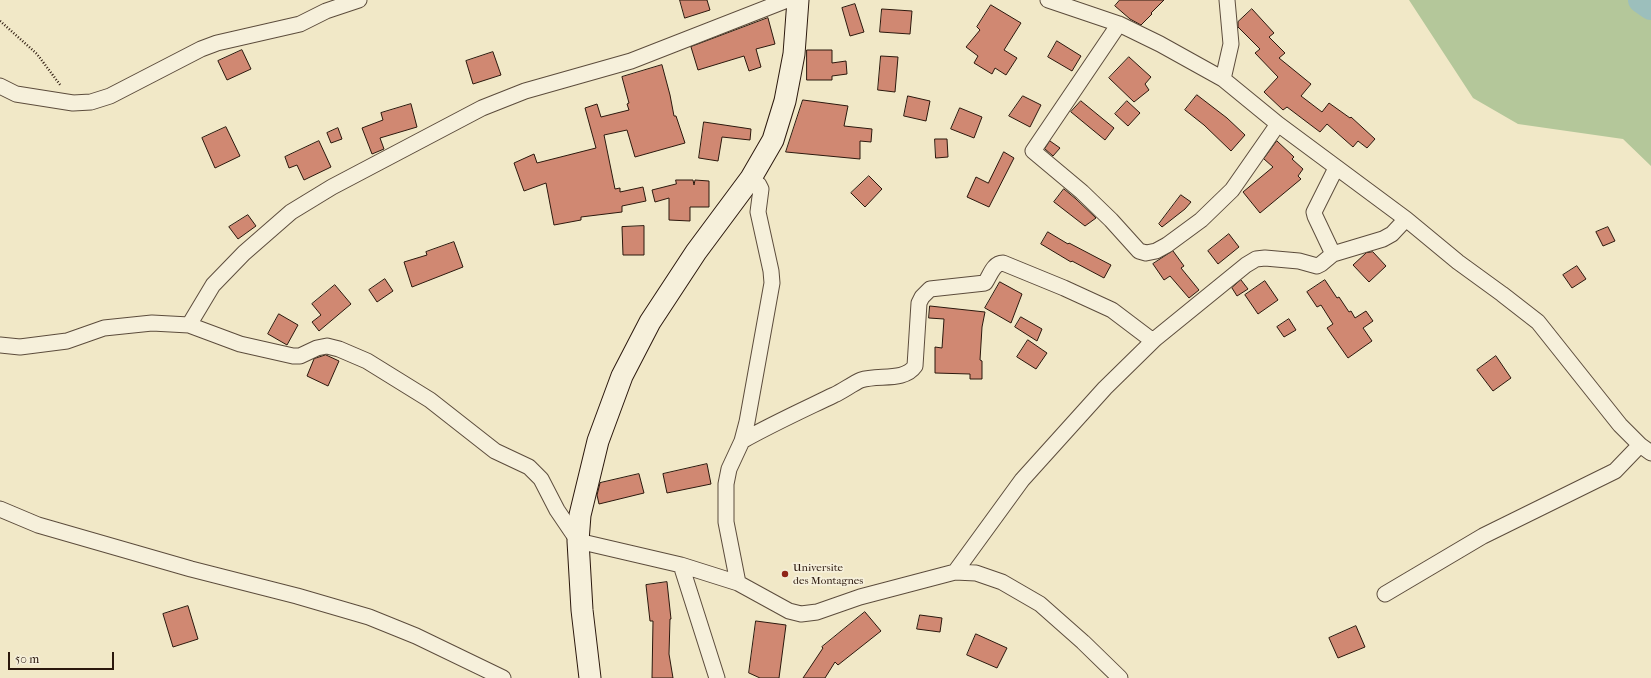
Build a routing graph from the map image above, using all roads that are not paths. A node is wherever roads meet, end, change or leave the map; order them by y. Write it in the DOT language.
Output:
graph roads {
  1 [pos="359,0"];
  2 [pos="787,0"];
  3 [pos="798,0"];
  4 [pos="1048,0"];
  5 [pos="1227,0"];
  6 [pos="1120,24"];
  7 [pos="1223,79"];
  8 [pos="0,86"];
  9 [pos="1278,124"];
  10 [pos="1336,168"];
  11 [pos="751,178"];
  12 [pos="1406,219"];
  13 [pos="1333,254"];
  14 [pos="189,325"];
  15 [pos="1155,339"];
  16 [pos="0,345"];
  17 [pos="742,441"];
  18 [pos="1645,449"];
  19 [pos="0,509"];
  20 [pos="578,541"];
  21 [pos="681,565"];
  22 [pos="955,572"];
  23 [pos="738,583"];
  24 [pos="1385,594"];
  25 [pos="503,678"];
  26 [pos="590,678"];
  27 [pos="717,678"];
  28 [pos="1120,678"];
  1 -- 8 [label="street"];
  2 -- 14 [label="street"];
  3 -- 11 [label="street"];
  4 -- 6 [label="street"];
  5 -- 7 [label="street"];
  6 -- 7 [label="street"];
  6 -- 9 [label="street"];
  7 -- 9 [label="street"];
  9 -- 10 [label="street"];
  10 -- 12 [label="street"];
  10 -- 13 [label="street"];
  11 -- 17 [label="street"];
  11 -- 20 [label="street"];
  12 -- 13 [label="street"];
  12 -- 18 [label="street"];
  13 -- 15 [label="street"];
  14 -- 16 [label="street"];
  14 -- 20 [label="street"];
  15 -- 17 [label="street"];
  15 -- 22 [label="street"];
  17 -- 23 [label="street"];
  18 -- 24 [label="street"];
  19 -- 25 [label="street"];
  20 -- 21 [label="street"];
  20 -- 26 [label="street"];
  21 -- 23 [label="street"];
  21 -- 27 [label="street"];
  22 -- 23 [label="street"];
  22 -- 28 [label="street"];
}
